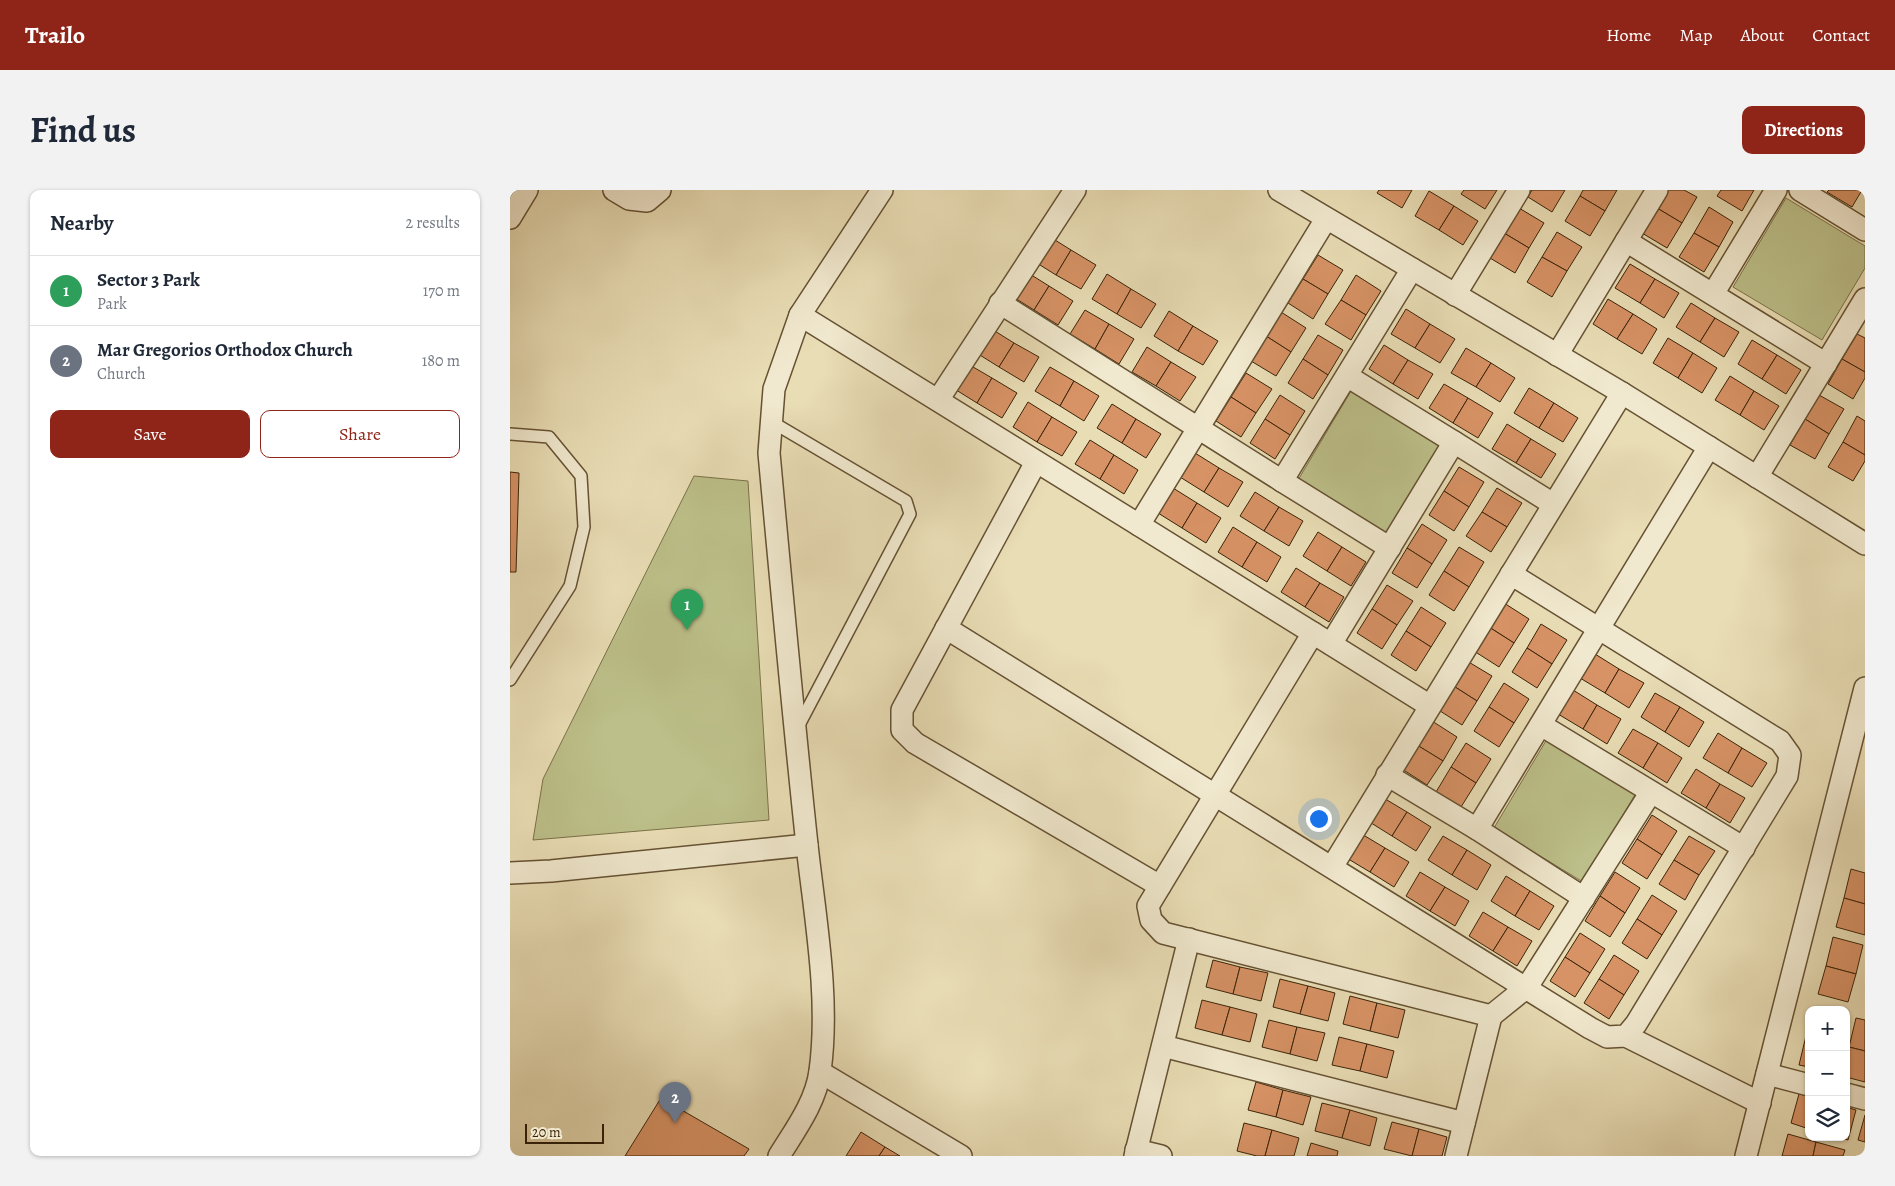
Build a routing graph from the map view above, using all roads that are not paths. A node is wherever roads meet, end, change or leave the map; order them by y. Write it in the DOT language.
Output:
graph roads {
  1 [pos="527,190"];
  2 [pos="614,190"];
  3 [pos="660,190"];
  4 [pos="882,190"];
  5 [pos="1075,190"];
  6 [pos="1279,190"];
  7 [pos="1519,190"];
  8 [pos="1657,190"];
  9 [pos="1776,190"];
  10 [pos="1800,190"];
  11 [pos="510,218"];
  12 [pos="1326,219"];
  13 [pos="1865,230"];
  14 [pos="1626,241"];
  15 [pos="1412,269"];
  16 [pos="1713,294"];
  17 [pos="1455,295"];
  18 [pos="1865,299"];
  19 [pos="1000,303"];
  20 [pos="800,315"];
  21 [pos="1557,355"];
  22 [pos="1826,364"];
  23 [pos="1347,376"];
  24 [pos="1622,393"];
  25 [pos="938,400"];
  26 [pos="772,422"];
  27 [pos="1198,429"];
  28 [pos="510,434"];
  29 [pos="1454,442"];
  30 [pos="1709,447"];
  31 [pos="1036,462"];
  32 [pos="1757,477"];
  33 [pos="1282,481"];
  34 [pos="1554,504"];
  35 [pos="1139,525"];
  36 [pos="1865,544"];
  37 [pos="1390,548"];
  38 [pos="1511,574"];
  39 [pos="946,628"];
  40 [pos="1600,629"];
  41 [pos="1313,633"];
  42 [pos="1331,644"];
  43 [pos="510,680"];
  44 [pos="1865,688"];
  45 [pos="1430,706"];
  46 [pos="1541,725"];
  47 [pos="796,731"];
  48 [pos="1387,776"];
  49 [pos="1652,792"];
  50 [pos="1215,794"];
  51 [pos="1478,829"];
  52 [pos="807,846"];
  53 [pos="1744,848"];
  54 [pos="1332,867"];
  55 [pos="510,873"];
  56 [pos="1160,886"];
  57 [pos="1584,898"];
  58 [pos="1189,940"];
  59 [pos="1527,987"];
  60 [pos="1491,1016"];
  61 [pos="1626,1036"];
  62 [pos="1163,1046"];
  63 [pos="820,1072"];
  64 [pos="1767,1074"];
  65 [pos="1805,1084"];
  66 [pos="1850,1095"];
  67 [pos="1865,1099"];
  68 [pos="1760,1103"];
  69 [pos="1464,1123"];
  70 [pos="1136,1153"];
  71 [pos="779,1156"];
  72 [pos="960,1156"];
  73 [pos="1161,1156"];
  74 [pos="1456,1156"];
  75 [pos="1746,1156"];
  1 -- 11 [label="street"];
  2 -- 3 [label="street"];
  4 -- 20 [label="street"];
  5 -- 19 [label="street"];
  6 -- 12 [label="street"];
  7 -- 17 [label="street"];
  8 -- 14 [label="street"];
  9 -- 16 [label="street"];
  10 -- 13 [label="street"];
  12 -- 15 [label="street"];
  12 -- 27 [label="street"];
  14 -- 16 [label="street"];
  14 -- 21 [label="street"];
  15 -- 17 [label="street"];
  15 -- 23 [label="street"];
  16 -- 22 [label="street"];
  17 -- 21 [label="street"];
  18 -- 22 [label="street"];
  19 -- 25 [label="street"];
  19 -- 27 [label="street"];
  20 -- 25 [label="street"];
  20 -- 26 [label="street"];
  21 -- 24 [label="street"];
  22 -- 32 [label="street"];
  23 -- 29 [label="street"];
  23 -- 33 [label="street"];
  24 -- 30 [label="street"];
  24 -- 34 [label="street"];
  25 -- 31 [label="street"];
  26 -- 47 [label="street"];
  26 -- 47 [label="lane"];
  27 -- 33 [label="street"];
  27 -- 35 [label="street"];
  28 -- 43 [label="lane"];
  29 -- 34 [label="street"];
  29 -- 37 [label="street"];
  30 -- 32 [label="street"];
  30 -- 40 [label="street"];
  31 -- 35 [label="street"];
  31 -- 39 [label="street"];
  32 -- 36 [label="street"];
  33 -- 37 [label="street"];
  34 -- 38 [label="street"];
  35 -- 41 [label="street"];
  37 -- 42 [label="street"];
  38 -- 40 [label="street"];
  38 -- 45 [label="street"];
  39 -- 50 [label="street"];
  39 -- 56 [label="street"];
  40 -- 46 [label="street"];
  40 -- 53 [label="street"];
  41 -- 42 [label="street"];
  41 -- 50 [label="street"];
  42 -- 45 [label="street"];
  44 -- 64 [label="street"];
  45 -- 48 [label="street"];
  46 -- 49 [label="street"];
  46 -- 51 [label="street"];
  47 -- 52 [label="street"];
  48 -- 51 [label="street"];
  48 -- 54 [label="street"];
  49 -- 53 [label="street"];
  49 -- 57 [label="street"];
  50 -- 54 [label="street"];
  50 -- 56 [label="street"];
  51 -- 57 [label="street"];
  52 -- 55 [label="street"];
  52 -- 63 [label="street"];
  53 -- 61 [label="street"];
  54 -- 59 [label="street"];
  56 -- 58 [label="street"];
  57 -- 59 [label="street"];
  58 -- 60 [label="street"];
  58 -- 62 [label="street"];
  59 -- 60 [label="street"];
  59 -- 61 [label="street"];
  60 -- 69 [label="street"];
  61 -- 68 [label="street"];
  62 -- 69 [label="street"];
  62 -- 70 [label="street"];
  63 -- 71 [label="street"];
  63 -- 72 [label="street"];
  64 -- 65 [label="street"];
  64 -- 68 [label="street"];
  66 -- 67 [label="street"];
  68 -- 75 [label="street"];
  69 -- 74 [label="street"];
  70 -- 73 [label="street"];
}
